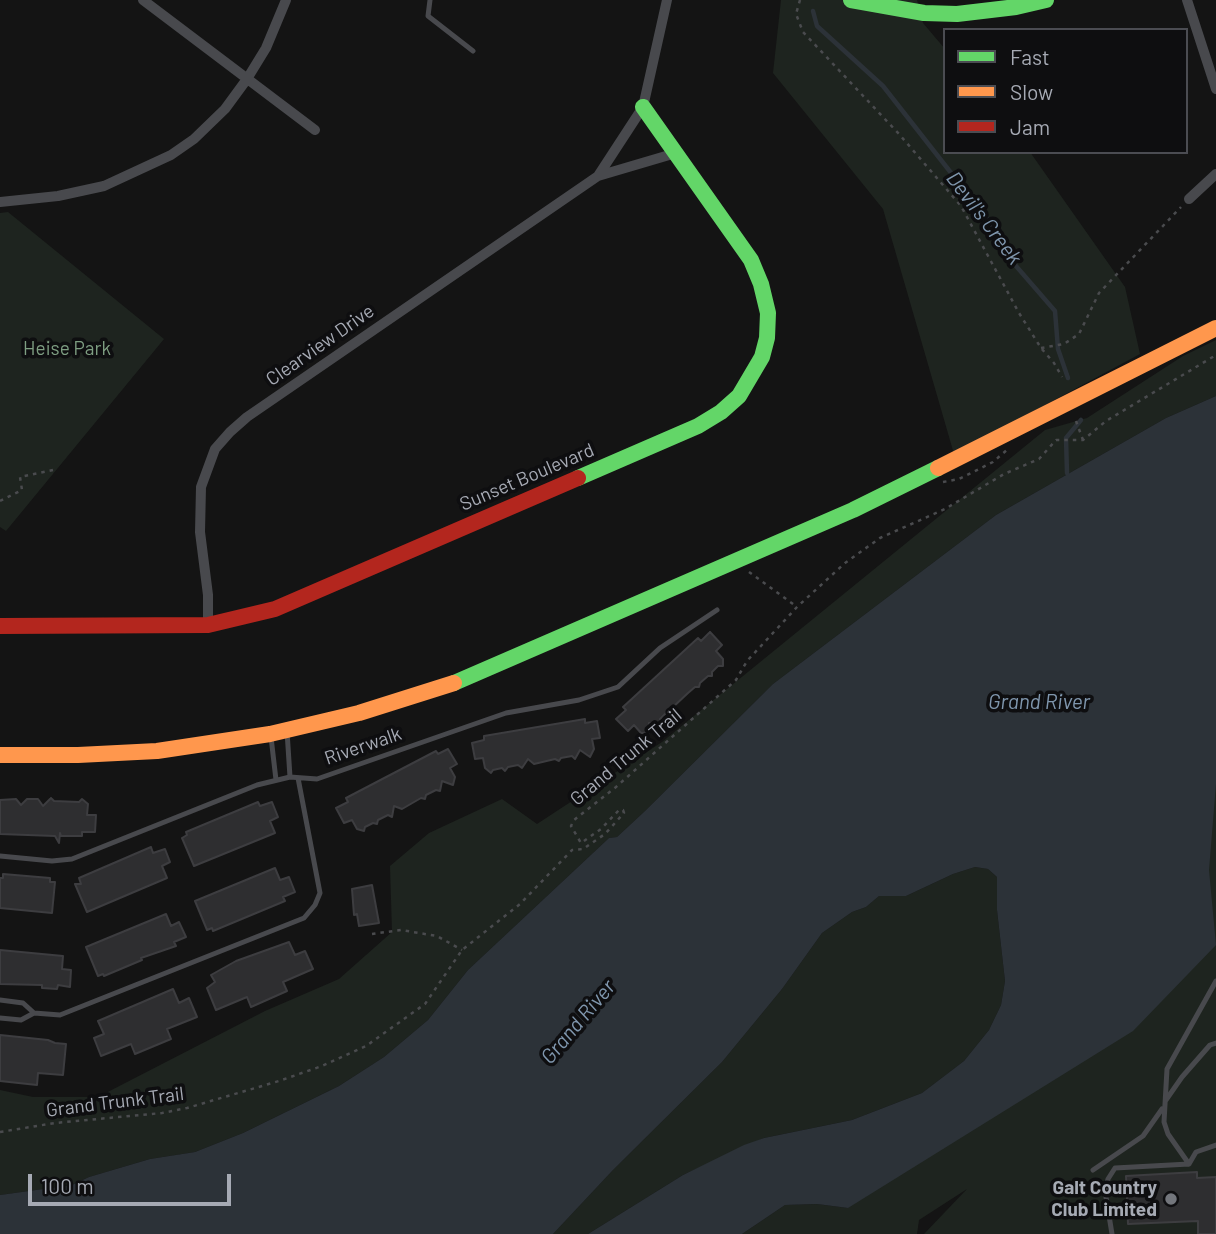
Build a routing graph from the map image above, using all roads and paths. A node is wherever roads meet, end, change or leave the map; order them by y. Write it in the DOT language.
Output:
graph roads {
  1 [pos="143,0"];
  2 [pos="286,0"];
  3 [pos="430,0"];
  4 [pos="667,0"];
  5 [pos="800,0"];
  6 [pos="851,0"];
  7 [pos="1046,0"];
  8 [pos="1187,0"];
  9 [pos="473,51"];
  10 [pos="247,79"];
  11 [pos="1216,89"];
  12 [pos="643,107"];
  13 [pos="315,130"];
  14 [pos="676,153"];
  15 [pos="1216,174"];
  16 [pos="598,176"];
  17 [pos="1189,199"];
  18 [pos="0,202"];
  19 [pos="1216,328"];
  20 [pos="1041,348"];
  21 [pos="1216,355"];
  22 [pos="1062,377"];
  23 [pos="1076,421"];
  24 [pos="1083,440"];
  25 [pos="53,470"];
  26 [pos="0,501"];
  27 [pos="747,570"];
  28 [pos="797,607"];
  29 [pos="717,610"];
  30 [pos="208,625"];
  31 [pos="0,626"];
  32 [pos="287,731"];
  33 [pos="270,734"];
  34 [pos="0,755"];
  35 [pos="290,777"];
  36 [pos="298,778"];
  37 [pos="276,780"];
  38 [pos="0,856"];
  39 [pos="372,934"];
  40 [pos="462,950"];
  41 [pos="1216,981"];
  42 [pos="0,1002"];
  43 [pos="34,1013"];
  44 [pos="0,1018"];
  45 [pos="1216,1043"];
  46 [pos="1164,1105"];
  47 [pos="0,1132"];
  48 [pos="1216,1145"];
  49 [pos="1189,1164"];
  50 [pos="1093,1170"];
  51 [pos="1112,1234"];
  1 -- 10 [label="street"];
  2 -- 10 [label="street"];
  3 -- 9 [label="lane"];
  4 -- 12 [label="street, Clearview Drive"];
  5 -- 20 [label="path"];
  6 -- 7 [label="street"];
  8 -- 11 [label="street"];
  10 -- 13 [label="street"];
  10 -- 18 [label="street"];
  12 -- 14 [label="street, Sunset Boulevard"];
  12 -- 16 [label="street, Clearview Drive"];
  14 -- 16 [label="street, Clearview Drive"];
  14 -- 30 [label="street, Sunset Boulevard"];
  15 -- 17 [label="street"];
  16 -- 30 [label="street, Clearview Drive"];
  17 -- 20 [label="path"];
  19 -- 32 [label="street"];
  20 -- 22 [label="path"];
  21 -- 24 [label="path, Grand Trunk Trail"];
  23 -- 24 [label="path"];
  24 -- 28 [label="path, Grand Trunk Trail"];
  25 -- 26 [label="path"];
  27 -- 28 [label="path"];
  28 -- 40 [label="path, Grand Trunk Trail"];
  29 -- 36 [label="lane, Riverwalk"];
  30 -- 31 [label="street, Sunset Boulevard"];
  32 -- 33 [label="street"];
  32 -- 35 [label="lane"];
  33 -- 34 [label="street"];
  33 -- 37 [label="lane"];
  35 -- 36 [label="lane, Riverwalk"];
  35 -- 37 [label="lane, Riverwalk"];
  36 -- 43 [label="lane"];
  37 -- 38 [label="lane, Riverwalk"];
  39 -- 40 [label="path"];
  40 -- 47 [label="path, Grand Trunk Trail"];
  41 -- 46 [label="lane"];
  42 -- 43 [label="lane"];
  43 -- 44 [label="lane"];
  45 -- 46 [label="lane"];
  46 -- 49 [label="lane"];
  46 -- 50 [label="lane"];
  48 -- 49 [label="lane"];
  49 -- 51 [label="lane"];
}
